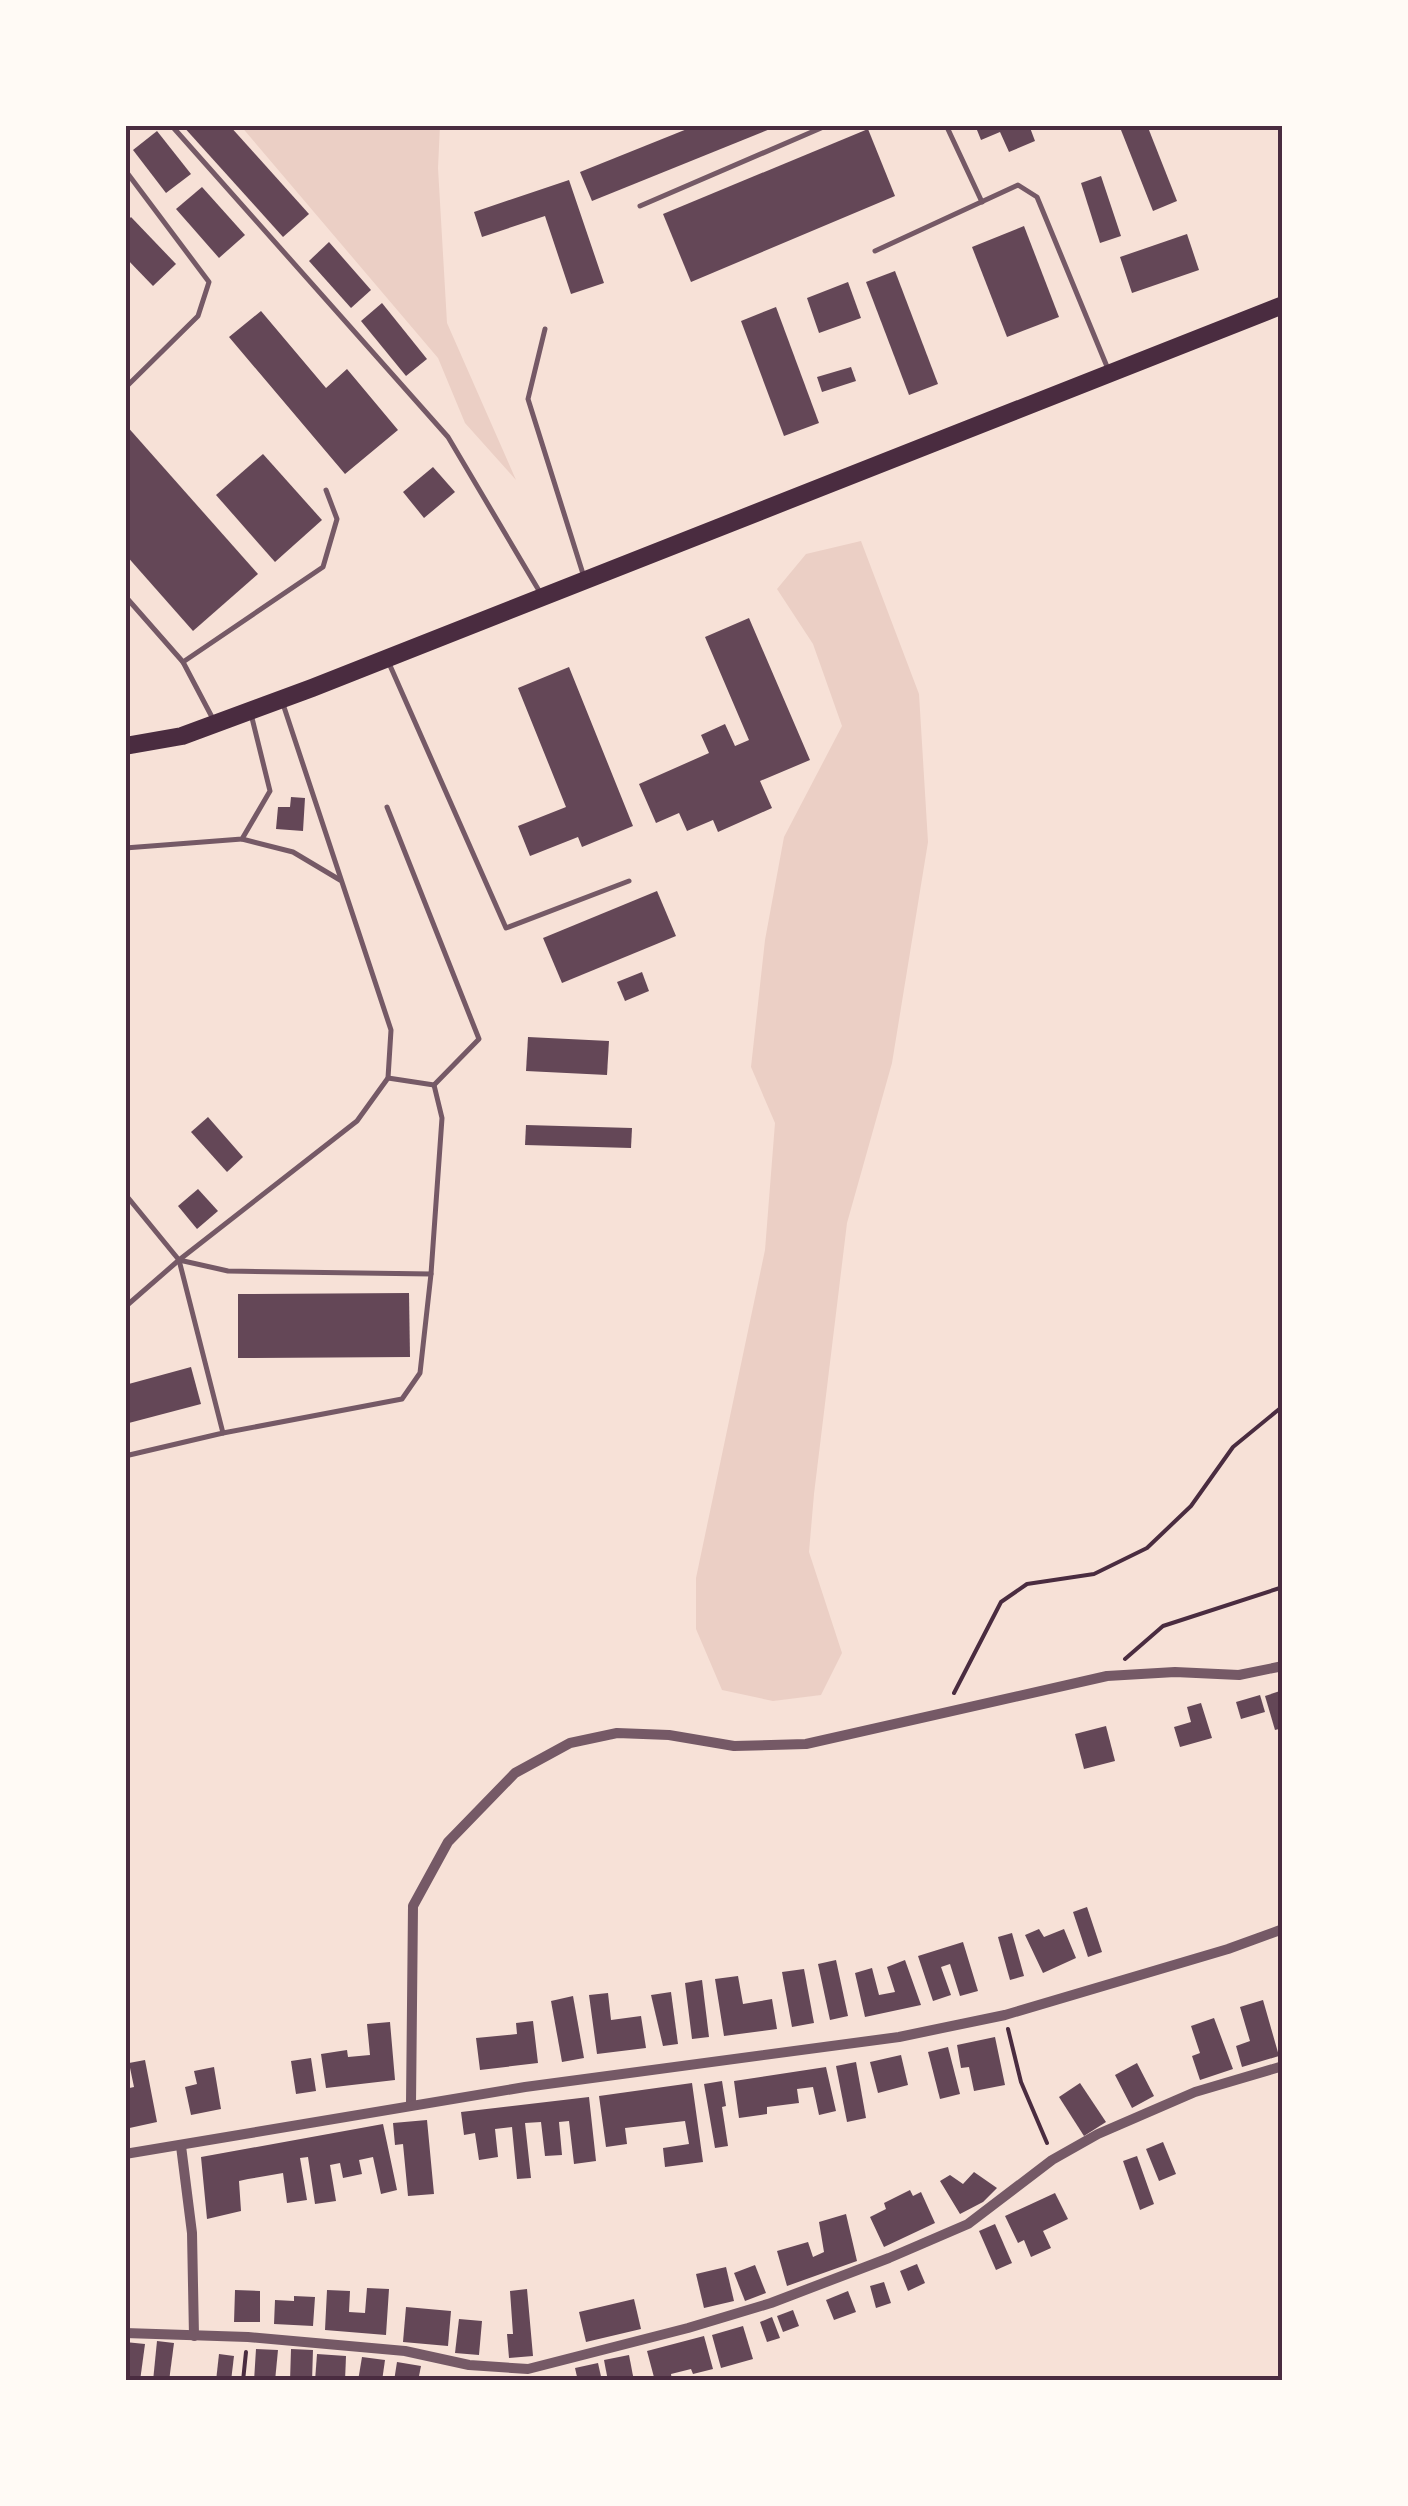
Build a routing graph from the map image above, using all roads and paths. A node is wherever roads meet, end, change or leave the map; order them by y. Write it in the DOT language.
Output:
graph roads {
  1 [pos="171,125"];
  2 [pos="828,125"];
  3 [pos="946,125"];
  4 [pos="125,170"];
  5 [pos="982,202"];
  6 [pos="640,206"];
  7 [pos="874,251"];
  8 [pos="1282,306"];
  9 [pos="545,329"];
  10 [pos="1109,372"];
  11 [pos="125,388"];
  12 [pos="326,490"];
  13 [pos="585,580"];
  14 [pos="125,596"];
  15 [pos="543,596"];
  16 [pos="387,658"];
  17 [pos="182,662"];
  18 [pos="282,699"];
  19 [pos="250,711"];
  20 [pos="216,724"];
  21 [pos="125,746"];
  22 [pos="388,807"];
  23 [pos="242,840"];
  24 [pos="125,848"];
  25 [pos="340,880"];
  26 [pos="629,881"];
  27 [pos="388,1078"];
  28 [pos="434,1085"];
  29 [pos="125,1194"];
  30 [pos="179,1260"];
  31 [pos="431,1274"];
  32 [pos="125,1308"];
  33 [pos="1283,1406"];
  34 [pos="223,1433"];
  35 [pos="125,1456"];
  36 [pos="1283,1587"];
  37 [pos="1283,1666"];
  38 [pos="1107,1676"];
  39 [pos="942,1714"];
  40 [pos="1283,1929"];
  41 [pos="1005,2015"];
  42 [pos="1283,2066"];
  43 [pos="411,2104"];
  44 [pos="181,2146"];
  45 [pos="125,2154"];
  46 [pos="1052,2160"];
  47 [pos="125,2333"];
  48 [pos="194,2336"];
  49 [pos="248,2337"];
  50 [pos="242,2381"];
  1 -- 15 [label="lane"];
  2 -- 6 [label="lane"];
  3 -- 5 [label="lane"];
  4 -- 11 [label="lane"];
  5 -- 7 [label="lane"];
  5 -- 10 [label="lane"];
  8 -- 10 [label="main road"];
  9 -- 13 [label="lane"];
  10 -- 13 [label="main road"];
  12 -- 17 [label="lane"];
  13 -- 15 [label="main road"];
  14 -- 17 [label="lane"];
  15 -- 16 [label="main road"];
  16 -- 18 [label="main road"];
  16 -- 26 [label="lane"];
  17 -- 20 [label="lane"];
  18 -- 19 [label="main road"];
  18 -- 25 [label="lane"];
  19 -- 20 [label="main road"];
  19 -- 23 [label="lane"];
  20 -- 21 [label="main road"];
  22 -- 28 [label="lane"];
  23 -- 24 [label="lane"];
  23 -- 25 [label="lane"];
  25 -- 27 [label="lane"];
  27 -- 28 [label="lane"];
  27 -- 30 [label="lane"];
  28 -- 31 [label="lane"];
  29 -- 30 [label="lane"];
  30 -- 31 [label="lane"];
  30 -- 32 [label="lane"];
  30 -- 34 [label="lane"];
  31 -- 34 [label="lane"];
  33 -- 39 [label="path"];
  34 -- 35 [label="lane"];
  36 -- 38 [label="path"];
  37 -- 38 [label="street"];
  38 -- 39 [label="street"];
  39 -- 43 [label="street"];
  40 -- 41 [label="street"];
  41 -- 43 [label="street"];
  41 -- 46 [label="path"];
  42 -- 46 [label="street"];
  43 -- 44 [label="street"];
  44 -- 45 [label="street"];
  44 -- 48 [label="street"];
  46 -- 49 [label="street"];
  47 -- 48 [label="street"];
  48 -- 49 [label="street"];
  49 -- 50 [label="path"];
}
